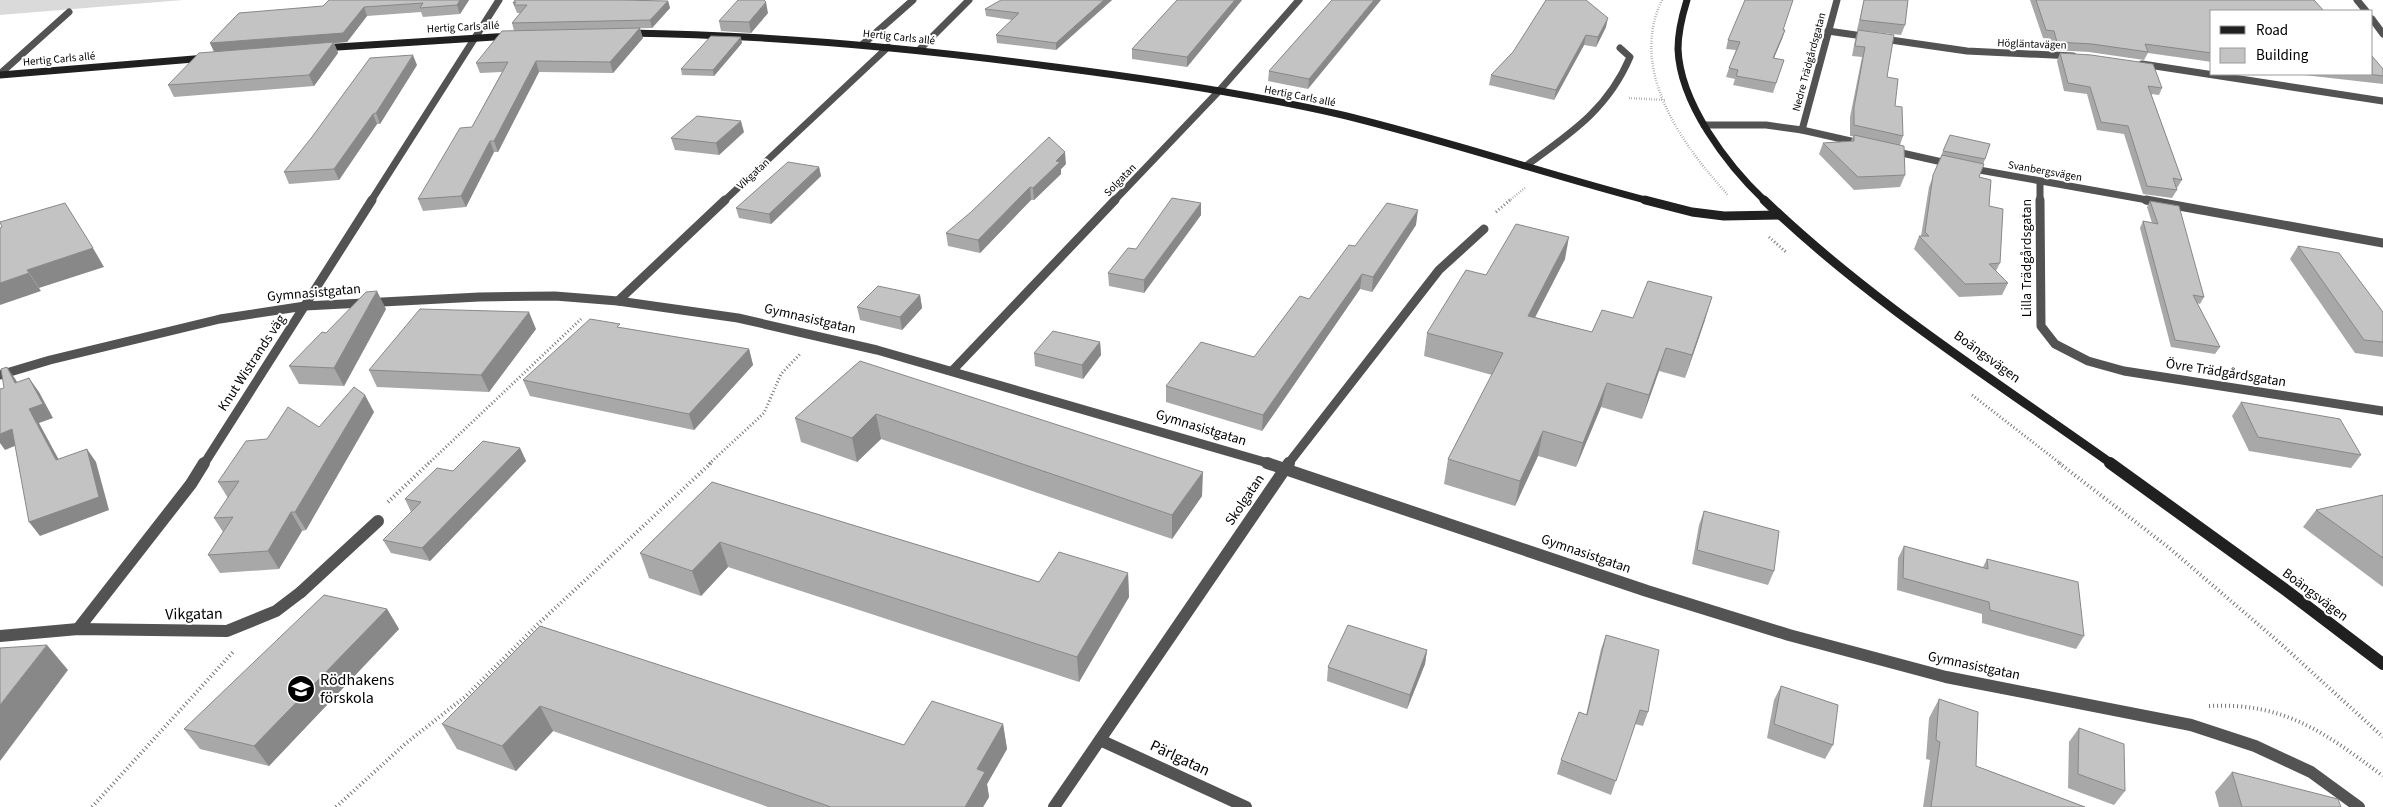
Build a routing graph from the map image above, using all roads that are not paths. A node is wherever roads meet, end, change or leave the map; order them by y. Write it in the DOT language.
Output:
graph roads {
  1 [pos="499,0"];
  2 [pos="913,0"];
  3 [pos="969,0"];
  4 [pos="1299,0"];
  5 [pos="1687,0"];
  6 [pos="1837,0"];
  7 [pos="2357,0"];
  8 [pos="2365,10"];
  9 [pos="69,12"];
  10 [pos="2373,20"];
  11 [pos="1828,31"];
  12 [pos="621,34"];
  13 [pos="2383,34"];
  14 [pos="516,36"];
  15 [pos="476,37"];
  16 [pos="863,44"];
  17 [pos="888,47"];
  18 [pos="1620,48"];
  19 [pos="310,49"];
  20 [pos="919,50"];
  21 [pos="2080,56"];
  22 [pos="213,57"];
  23 [pos="2132,63"];
  24 [pos="0,74"];
  25 [pos="2210,75"];
  26 [pos="2211,75"];
  27 [pos="1218,92"];
  28 [pos="2383,101"];
  29 [pos="1704,125"];
  30 [pos="1802,130"];
  31 [pos="1877,147"];
  32 [pos="1886,149"];
  33 [pos="1527,165"];
  34 [pos="2040,182"];
  35 [pos="1779,215"];
  36 [pos="1484,229"];
  37 [pos="2383,243"];
  38 [pos="618,301"];
  39 [pos="305,306"];
  40 [pos="2069,351"];
  41 [pos="952,371"];
  42 [pos="0,375"];
  43 [pos="2383,411"];
  44 [pos="1286,468"];
  45 [pos="378,521"];
  46 [pos="78,629"];
  47 [pos="0,636"];
  48 [pos="2383,664"];
  49 [pos="1100,740"];
  50 [pos="1054,807"];
  51 [pos="1246,807"];
  52 [pos="2359,807"];
  1 -- 15 [label="street, Knut Wistrands väg"];
  2 -- 16 [label="street"];
  3 -- 20 [label="street"];
  4 -- 27 [label="street, Solgatan"];
  5 -- 29 [label="street, Boängsvägen"];
  6 -- 11 [label="street, Nedre Trädgårdsgatan"];
  7 -- 8 [label="street"];
  9 -- 24 [label="street"];
  10 -- 13 [label="street"];
  11 -- 21 [label="street, Högläntavägen"];
  11 -- 30 [label="street, Nedre Trädgårdsgatan"];
  12 -- 16 [label="street, Hertig Carls allé"];
  14 -- 15 [label="street, Hertig Carls allé"];
  15 -- 19 [label="street, Hertig Carls allé"];
  15 -- 39 [label="street, Knut Wistrands väg"];
  16 -- 17 [label="street, Hertig Carls allé"];
  17 -- 20 [label="street, Hertig Carls allé"];
  17 -- 38 [label="street, Vikgatan"];
  18 -- 33 [label="street"];
  20 -- 27 [label="street, Hertig Carls allé"];
  22 -- 24 [label="street, Hertig Carls allé"];
  23 -- 25 [label="street"];
  26 -- 28 [label="street"];
  27 -- 33 [label="street, Hertig Carls allé"];
  27 -- 41 [label="street, Solgatan"];
  29 -- 30 [label="street"];
  29 -- 35 [label="street, Boängsvägen"];
  30 -- 31 [label="street"];
  32 -- 34 [label="street, Svanbergsvägen"];
  33 -- 35 [label="street, Hertig Carls allé"];
  34 -- 37 [label="street, Svanbergsvägen"];
  34 -- 40 [label="street, Lilla Trädgårdsgatan"];
  35 -- 48 [label="street, Boängsvägen"];
  36 -- 44 [label="street, Skolgatan"];
  38 -- 39 [label="street, Gymnasistgatan"];
  38 -- 41 [label="street, Gymnasistgatan"];
  39 -- 42 [label="street, Gymnasistgatan"];
  39 -- 46 [label="street, Knut Wistrands väg"];
  40 -- 43 [label="street, Övre Trädgårdsgatan"];
  41 -- 44 [label="street, Gymnasistgatan"];
  44 -- 49 [label="street, Skolgatan"];
  44 -- 52 [label="street, Gymnasistgatan"];
  45 -- 46 [label="street, Vikgatan"];
  46 -- 47 [label="street, Vikgatan"];
  49 -- 50 [label="street, Skolgatan"];
  49 -- 51 [label="street, Pärlgatan"];
}
